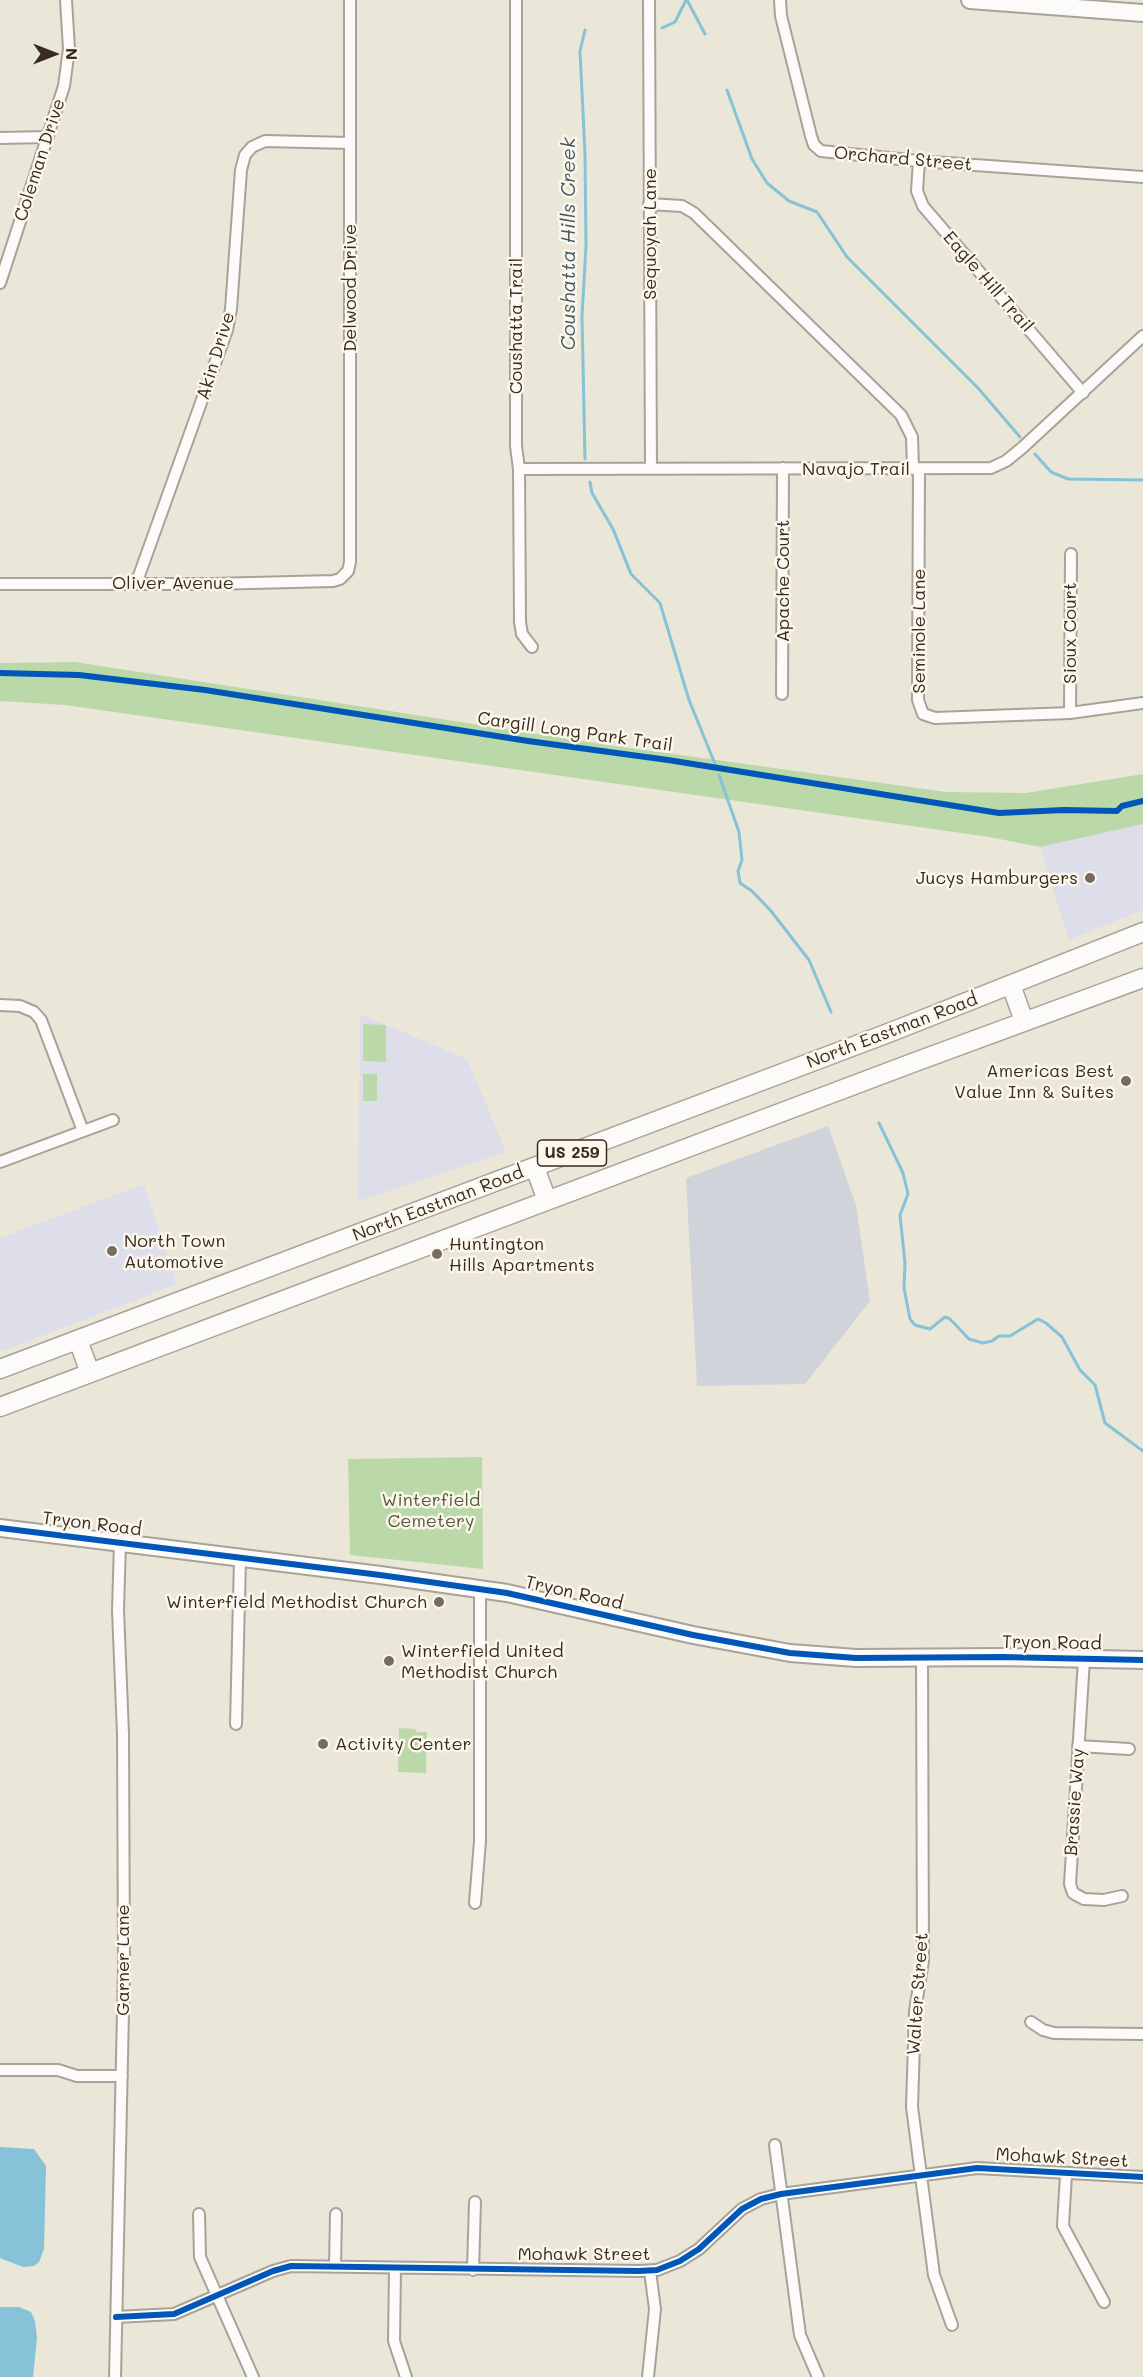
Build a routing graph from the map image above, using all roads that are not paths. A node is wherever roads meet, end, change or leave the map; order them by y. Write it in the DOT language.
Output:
graph roads {
  1 [pos="66,0"];
  2 [pos="350,0"];
  3 [pos="516,0"];
  4 [pos="649,0"];
  5 [pos="780,0"];
  6 [pos="970,0"];
  7 [pos="1143,13"];
  8 [pos="0,138"];
  9 [pos="48,138"];
  10 [pos="350,142"];
  11 [pos="919,161"];
  12 [pos="1143,177"];
  13 [pos="650,204"];
  14 [pos="0,283"];
  15 [pos="1143,336"];
  16 [pos="1083,393"];
  17 [pos="783,468"];
  18 [pos="519,469"];
  19 [pos="651,469"];
  20 [pos="916,469"];
  21 [pos="1071,554"];
  22 [pos="345,575"];
  23 [pos="0,584"];
  24 [pos="136,584"];
  25 [pos="532,647"];
  26 [pos="782,694"];
  27 [pos="1143,703"];
  28 [pos="1070,713"];
  29 [pos="1143,932"];
  30 [pos="1143,978"];
  31 [pos="1011,985"];
  32 [pos="0,1005"];
  33 [pos="1024,1022"];
  34 [pos="113,1120"];
  35 [pos="83,1131"];
  36 [pos="0,1162"];
  37 [pos="535,1168"];
  38 [pos="547,1200"];
  39 [pos="78,1340"];
  40 [pos="0,1369"];
  41 [pos="90,1373"];
  42 [pos="0,1407"];
  43 [pos="0,1528"];
  44 [pos="120,1543"];
  45 [pos="240,1558"];
  46 [pos="480,1589"];
  47 [pos="922,1657"];
  48 [pos="1084,1659"];
  49 [pos="1143,1660"];
  50 [pos="236,1724"];
  51 [pos="1078,1746"];
  52 [pos="1129,1749"];
  53 [pos="1122,1896"];
  54 [pos="475,1903"];
  55 [pos="1031,2022"];
  56 [pos="1143,2034"];
  57 [pos="0,2070"];
  58 [pos="122,2076"];
  59 [pos="775,2145"];
  60 [pos="1066,2174"];
  61 [pos="921,2175"];
  62 [pos="1143,2177"];
  63 [pos="781,2194"];
  64 [pos="475,2202"];
  65 [pos="199,2214"];
  66 [pos="336,2214"];
  67 [pos="334,2267"];
  68 [pos="395,2269"];
  69 [pos="473,2270"];
  70 [pos="650,2271"];
  71 [pos="216,2296"];
  72 [pos="1104,2302"];
  73 [pos="116,2317"];
  74 [pos="952,2325"];
  75 [pos="115,2377"];
  76 [pos="253,2377"];
  77 [pos="406,2377"];
  78 [pos="648,2377"];
  79 [pos="818,2377"];
  1 -- 9 [label="street, Coleman Drive"];
  2 -- 10 [label="street, Delwood Drive"];
  3 -- 18 [label="street, Coushatta Trail"];
  4 -- 13 [label="street, Sequoyah Lane"];
  5 -- 11 [label="street, Orchard Street"];
  6 -- 7 [label="street"];
  8 -- 9 [label="street"];
  9 -- 14 [label="street, Coleman Drive"];
  10 -- 22 [label="street, Delwood Drive"];
  10 -- 24 [label="street, Akin Drive"];
  11 -- 12 [label="street, Orchard Street"];
  11 -- 16 [label="street, Eagle Hill Trail"];
  13 -- 19 [label="street, Sequoyah Lane"];
  13 -- 20 [label="street, Seminole Lane"];
  15 -- 16 [label="street, Navajo Trail"];
  16 -- 20 [label="street, Navajo Trail"];
  17 -- 19 [label="street, Navajo Trail"];
  17 -- 20 [label="street, Navajo Trail"];
  17 -- 26 [label="street, Apache Court"];
  18 -- 19 [label="street, Navajo Trail"];
  18 -- 25 [label="street, Coushatta Trail"];
  20 -- 28 [label="street, Seminole Lane"];
  21 -- 28 [label="street, Sioux Court"];
  22 -- 24 [label="street, Oliver Avenue"];
  23 -- 24 [label="street, Oliver Avenue"];
  27 -- 28 [label="street, Seminole Lane"];
  29 -- 31 [label="main road, North Eastman Road / US 259"];
  30 -- 33 [label="main road, North Eastman Road / US 259"];
  31 -- 33 [label="main road"];
  31 -- 37 [label="main road, North Eastman Road / US 259"];
  32 -- 35 [label="street"];
  33 -- 38 [label="main road, North Eastman Road / US 259"];
  34 -- 35 [label="street"];
  35 -- 36 [label="street"];
  37 -- 38 [label="main road"];
  37 -- 39 [label="main road, North Eastman Road / US 259"];
  38 -- 41 [label="main road, North Eastman Road / US 259"];
  39 -- 40 [label="main road, North Eastman Road / US 259"];
  39 -- 41 [label="main road"];
  41 -- 42 [label="main road, North Eastman Road / US 259"];
  43 -- 44 [label="street, Tryon Road"];
  44 -- 45 [label="street, Tryon Road"];
  44 -- 58 [label="street, Garner Lane"];
  45 -- 46 [label="street, Tryon Road"];
  45 -- 50 [label="street"];
  46 -- 47 [label="street, Tryon Road"];
  46 -- 54 [label="street"];
  47 -- 48 [label="street, Tryon Road"];
  47 -- 61 [label="street, Walter Street"];
  48 -- 49 [label="street, Tryon Road"];
  48 -- 51 [label="street, Brassie Way"];
  51 -- 52 [label="street"];
  51 -- 53 [label="street, Brassie Way"];
  55 -- 56 [label="street"];
  57 -- 58 [label="street"];
  58 -- 73 [label="street, Garner Lane"];
  59 -- 63 [label="street"];
  60 -- 61 [label="street, Mohawk Street"];
  60 -- 62 [label="street, Mohawk Street"];
  60 -- 72 [label="street"];
  61 -- 63 [label="street, Mohawk Street"];
  61 -- 74 [label="street, Walter Street"];
  63 -- 70 [label="street, Mohawk Street"];
  63 -- 79 [label="street"];
  64 -- 69 [label="street"];
  65 -- 71 [label="street"];
  66 -- 67 [label="street"];
  67 -- 68 [label="street, Mohawk Street"];
  67 -- 71 [label="street, Mohawk Street"];
  68 -- 69 [label="street, Mohawk Street"];
  68 -- 77 [label="street"];
  69 -- 70 [label="street, Mohawk Street"];
  70 -- 78 [label="street"];
  71 -- 73 [label="street, Mohawk Street"];
  71 -- 76 [label="street"];
  73 -- 75 [label="street, Garner Lane"];
}
